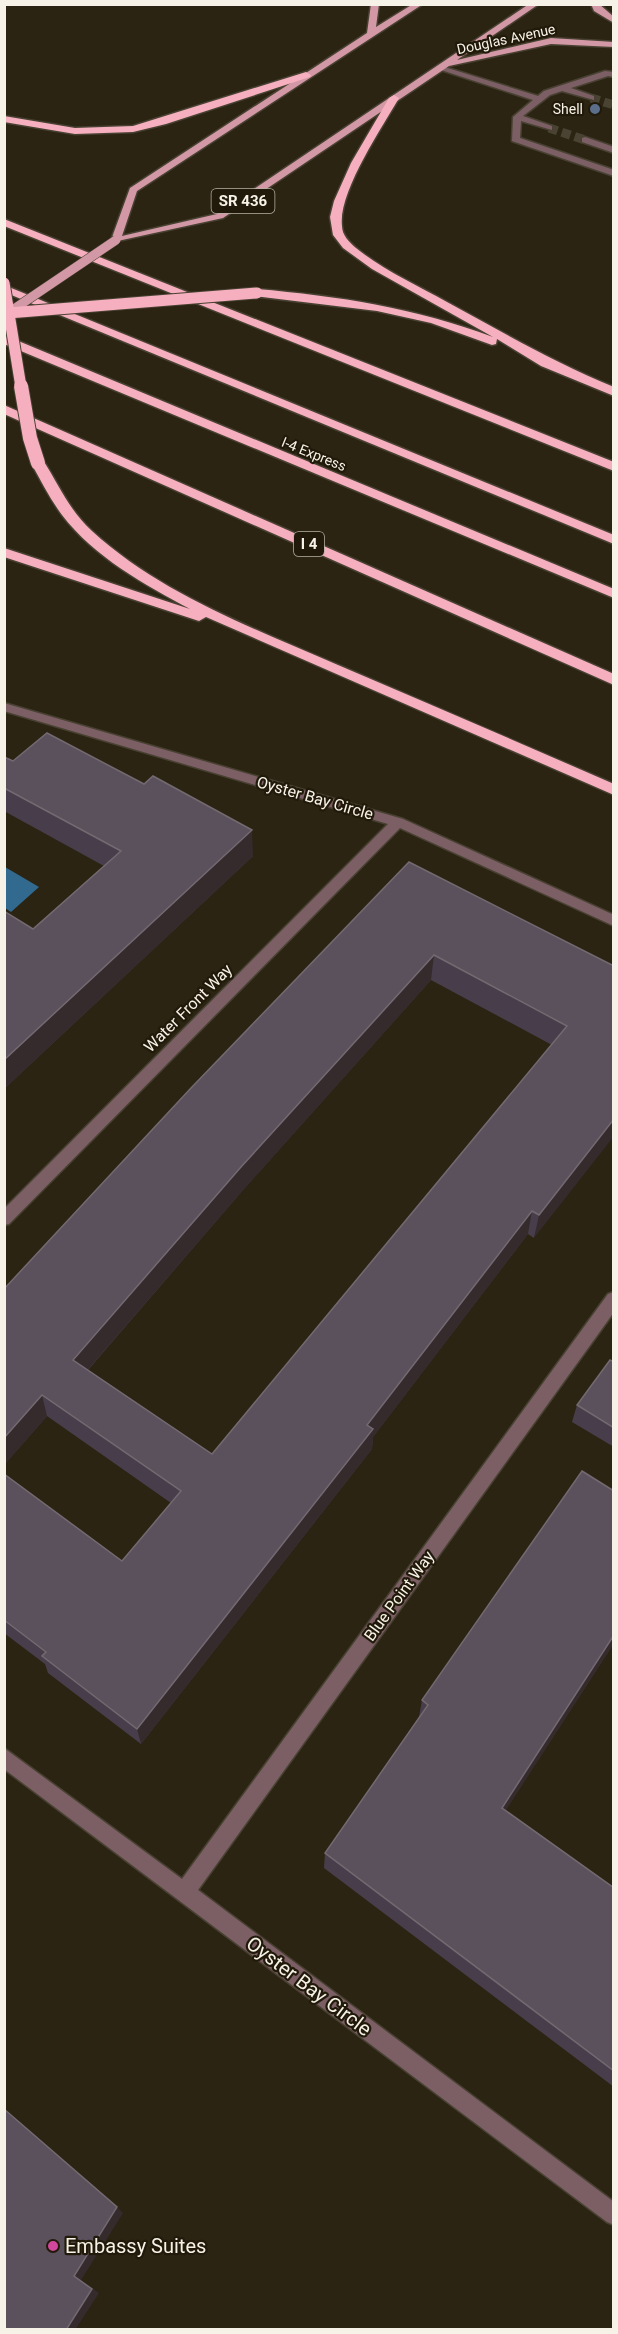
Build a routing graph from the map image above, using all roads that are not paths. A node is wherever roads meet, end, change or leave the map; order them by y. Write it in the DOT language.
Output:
graph roads {
  1 [pos="375,4"];
  2 [pos="419,4"];
  3 [pos="535,4"];
  4 [pos="595,4"];
  5 [pos="614,21"];
  6 [pos="371,34"];
  7 [pos="614,45"];
  8 [pos="441,67"];
  9 [pos="306,75"];
  10 [pos="614,75"];
  11 [pos="562,88"];
  12 [pos="394,98"];
  13 [pos="591,98"];
  14 [pos="540,99"];
  15 [pos="517,117"];
  16 [pos="4,119"];
  17 [pos="549,128"];
  18 [pos="585,140"];
  19 [pos="614,150"];
  20 [pos="614,172"];
  21 [pos="4,222"];
  22 [pos="116,240"];
  23 [pos="4,285"];
  24 [pos="6,314"];
  25 [pos="4,339"];
  26 [pos="556,368"];
  27 [pos="614,392"];
  28 [pos="4,409"];
  29 [pos="614,467"];
  30 [pos="614,540"];
  31 [pos="4,552"];
  32 [pos="614,594"];
  33 [pos="233,625"];
  34 [pos="614,680"];
  35 [pos="4,707"];
  36 [pos="614,790"];
  37 [pos="398,822"];
  38 [pos="614,921"];
  39 [pos="4,1219"];
  40 [pos="614,1299"];
  41 [pos="4,1757"];
  42 [pos="184,1893"];
  43 [pos="614,2215"];
  1 -- 6 [label="main road"];
  2 -- 6 [label="main road"];
  3 -- 8 [label="main road, SR 436"];
  4 -- 5 [label="main road"];
  6 -- 9 [label="main road"];
  7 -- 8 [label="main road, Douglas Avenue"];
  8 -- 12 [label="main road, SR 436"];
  8 -- 14 [label="street"];
  9 -- 16 [label="highway"];
  9 -- 22 [label="main road"];
  10 -- 11 [label="street"];
  11 -- 13 [label="street"];
  11 -- 14 [label="street"];
  12 -- 22 [label="main road, SR 436"];
  12 -- 26 [label="highway"];
  14 -- 15 [label="street"];
  15 -- 17 [label="street"];
  15 -- 20 [label="street"];
  18 -- 19 [label="street"];
  21 -- 29 [label="highway"];
  22 -- 24 [label="main road, SR 436, bridge"];
  23 -- 24 [label="highway, bridge"];
  23 -- 30 [label="highway"];
  24 -- 26 [label="highway, bridge"];
  24 -- 33 [label="highway, bridge"];
  25 -- 32 [label="highway, I-4 Express"];
  26 -- 27 [label="highway"];
  28 -- 34 [label="highway, I 4"];
  31 -- 33 [label="highway"];
  33 -- 36 [label="highway"];
  35 -- 37 [label="street, Oyster Bay Circle"];
  37 -- 38 [label="street, Oyster Bay Circle"];
  37 -- 39 [label="street, Water Front Way"];
  40 -- 42 [label="street, Blue Point Way"];
  41 -- 42 [label="street, Oyster Bay Circle"];
  42 -- 43 [label="street, Oyster Bay Circle"];
}
